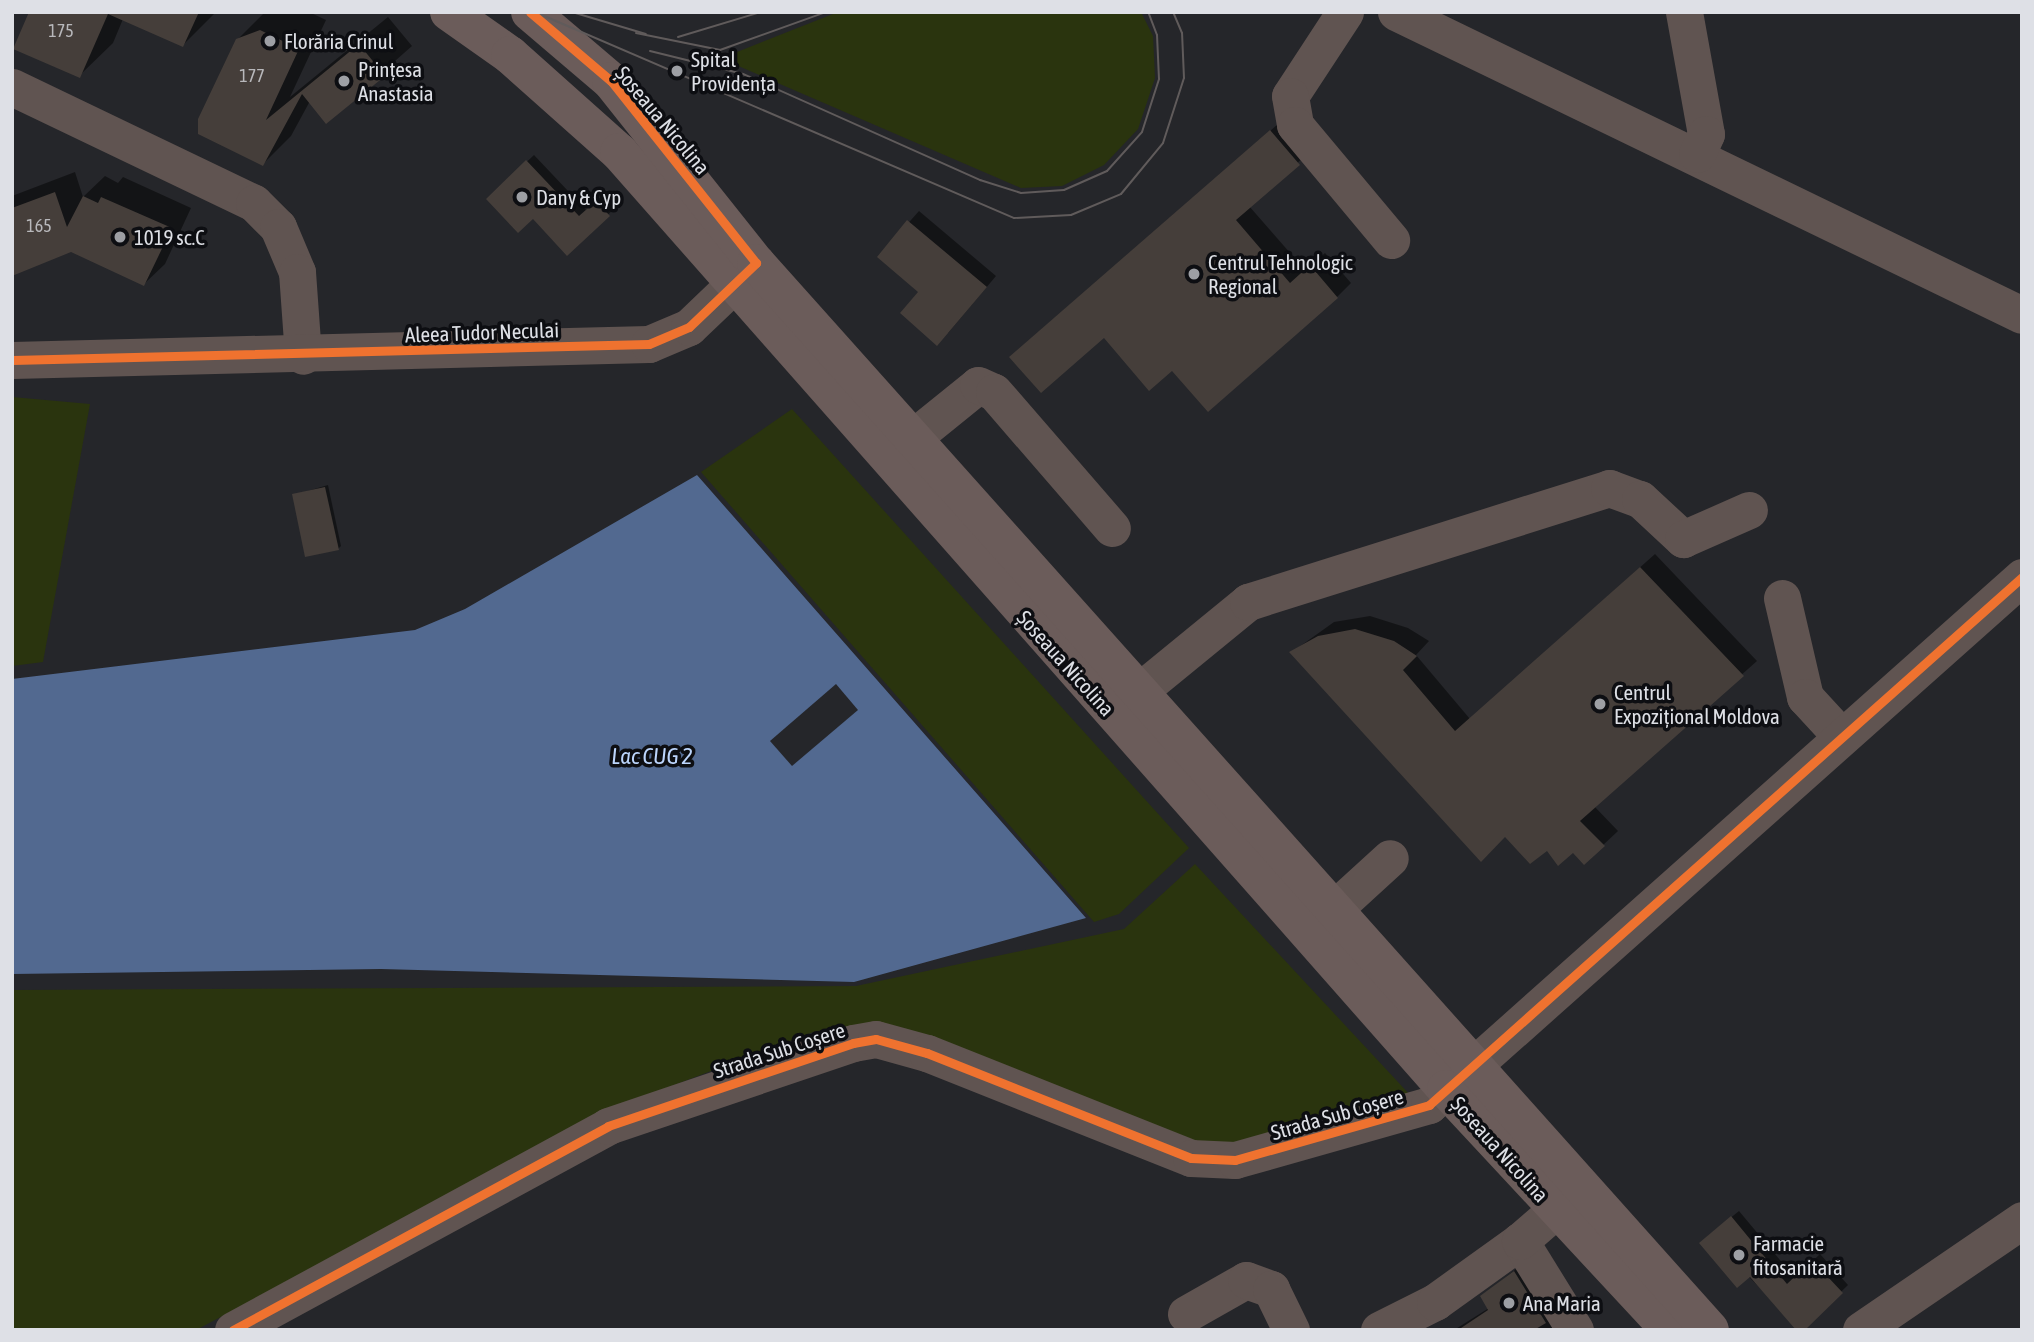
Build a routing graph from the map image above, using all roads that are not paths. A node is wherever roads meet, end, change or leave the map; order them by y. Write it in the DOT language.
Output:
graph roads {
  1 [pos="449,12"];
  2 [pos="530,12"];
  3 [pos="1345,12"];
  4 [pos="1396,12"];
  5 [pos="1684,12"];
  6 [pos="12,87"];
  7 [pos="1697,154"];
  8 [pos="1391,240"];
  9 [pos="747,272"];
  10 [pos="2022,315"];
  11 [pos="303,356"];
  12 [pos="12,360"];
  13 [pos="898,449"];
  14 [pos="1749,510"];
  15 [pos="1112,528"];
  16 [pos="2022,576"];
  17 [pos="1782,598"];
  18 [pos="1124,703"];
  19 [pos="1840,735"];
  20 [pos="1390,858"];
  21 [pos="1321,921"];
  22 [pos="1459,1077"];
  23 [pos="1569,1199"];
  24 [pos="2022,1220"];
  25 [pos="1520,1241"];
  26 [pos="1186,1314"];
  27 [pos="233,1330"];
  28 [pos="1291,1330"];
  29 [pos="1379,1330"];
  30 [pos="1575,1330"];
  31 [pos="1670,1330"];
  32 [pos="1710,1330"];
  33 [pos="1861,1330"];
  1 -- 9 [label="main road, Șoseaua Nicolina"];
  2 -- 9 [label="main road, Șoseaua Nicolina"];
  3 -- 8 [label="street"];
  4 -- 7 [label="street"];
  5 -- 7 [label="street"];
  6 -- 11 [label="street"];
  7 -- 10 [label="street"];
  9 -- 11 [label="street, Aleea Tudor Neculai"];
  9 -- 13 [label="main road, Șoseaua Nicolina"];
  11 -- 12 [label="street, Aleea Tudor Neculai"];
  13 -- 15 [label="street"];
  13 -- 18 [label="main road, Șoseaua Nicolina"];
  14 -- 18 [label="street"];
  16 -- 19 [label="street, Strada Sub Coșere"];
  17 -- 19 [label="street"];
  18 -- 21 [label="main road, Șoseaua Nicolina"];
  19 -- 22 [label="street, Strada Sub Coșere"];
  20 -- 21 [label="street"];
  21 -- 22 [label="main road, Șoseaua Nicolina"];
  22 -- 23 [label="main road, Șoseaua Nicolina"];
  22 -- 27 [label="street, Strada Sub Coșere"];
  23 -- 25 [label="street"];
  23 -- 31 [label="main road, Șoseaua Nicolina"];
  23 -- 32 [label="main road, Șoseaua Nicolina"];
  24 -- 33 [label="street"];
  25 -- 29 [label="street"];
  25 -- 30 [label="street"];
  26 -- 28 [label="street"];
}
